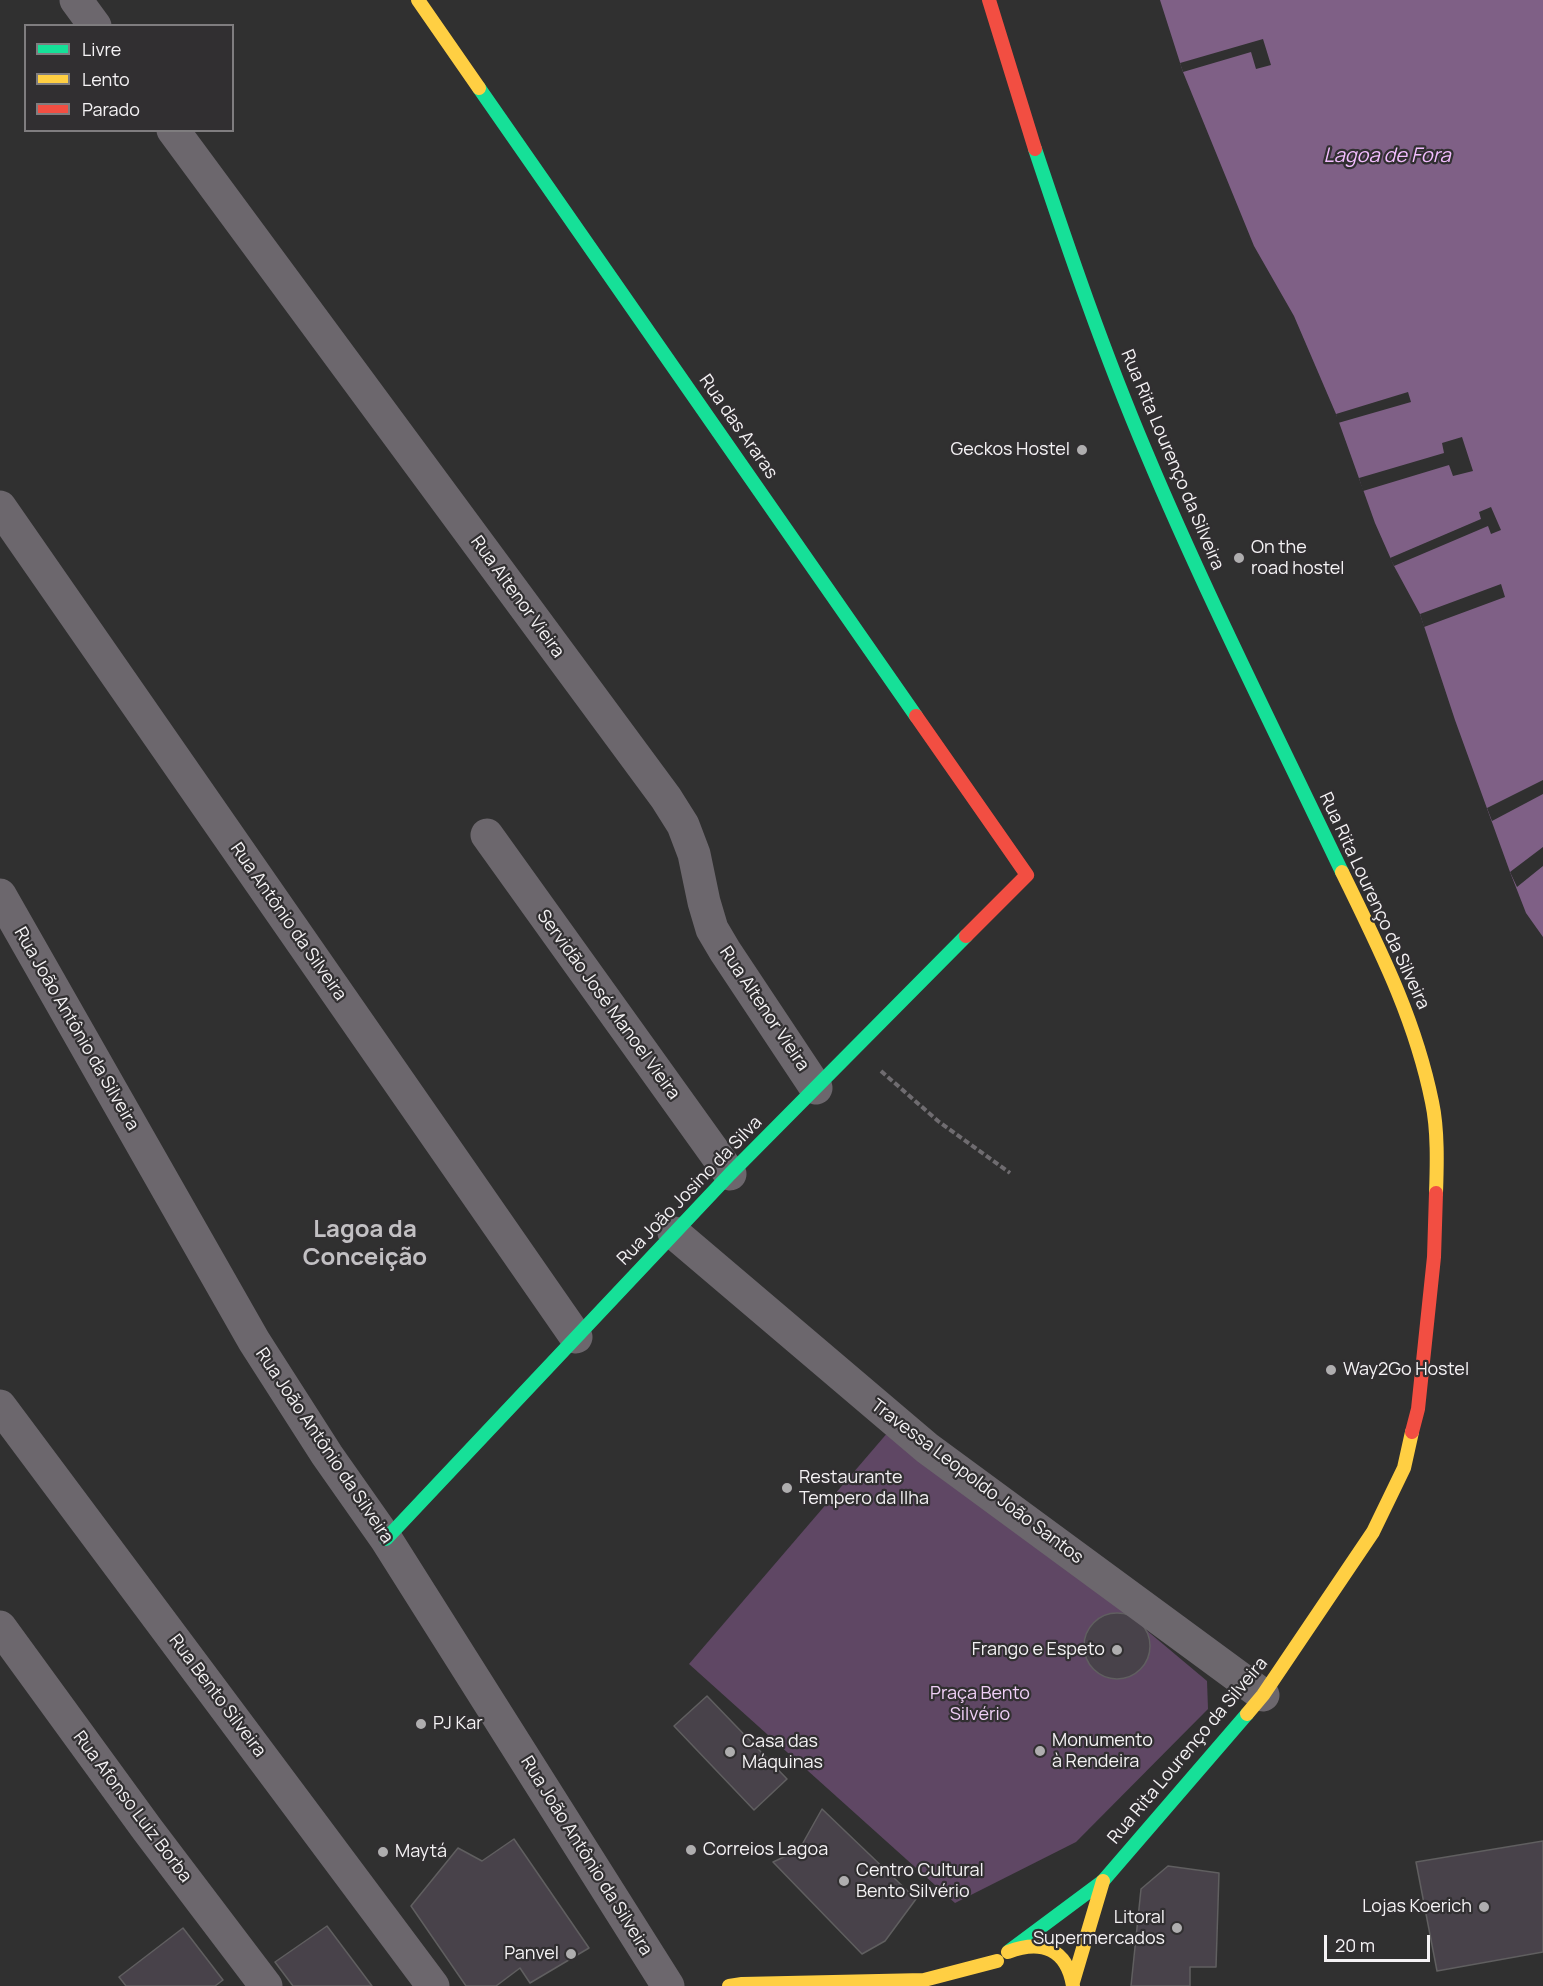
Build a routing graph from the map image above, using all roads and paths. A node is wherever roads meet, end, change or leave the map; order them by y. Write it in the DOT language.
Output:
graph roads {
  1 [pos="76,0"];
  2 [pos="418,0"];
  3 [pos="989,0"];
  4 [pos="94,24"];
  5 [pos="173,132"];
  6 [pos="0,507"];
  7 [pos="487,835"];
  8 [pos="1028,875"];
  9 [pos="0,895"];
  10 [pos="855,1048"];
  11 [pos="816,1088"];
  12 [pos="1010,1173"];
  13 [pos="730,1174"];
  14 [pos="674,1233"];
  15 [pos="576,1337"];
  16 [pos="0,1406"];
  17 [pos="386,1539"];
  18 [pos="0,1627"];
  19 [pos="1263,1695"];
  20 [pos="1103,1881"];
  21 [pos="1009,1951"];
  22 [pos="997,1961"];
  23 [pos="990,1976"];
  24 [pos="924,1980"];
  25 [pos="1073,1984"];
  26 [pos="266,1986"];
  27 [pos="434,1986"];
  28 [pos="669,1986"];
  29 [pos="729,1986"];
  30 [pos="940,1986"];
  1 -- 4 [label="street"];
  2 -- 8 [label="street, Rua das Araras"];
  3 -- 19 [label="street, Rua Rita Lourenço da Silveira"];
  5 -- 11 [label="street, Rua Altenor Vieira"];
  6 -- 15 [label="street, Rua Antônio da Silveira"];
  7 -- 13 [label="street, Servidão José Manoel Vieira"];
  8 -- 10 [label="street, Rua João Josino da Silva"];
  9 -- 17 [label="street, Rua João Antônio da Silveira"];
  10 -- 11 [label="street, Rua João Josino da Silva"];
  10 -- 12 [label="path"];
  11 -- 13 [label="street, Rua João Josino da Silva"];
  13 -- 14 [label="street, Rua João Josino da Silva"];
  14 -- 15 [label="street, Rua João Josino da Silva"];
  14 -- 19 [label="street, Travessa Leopoldo João Santos"];
  15 -- 17 [label="street, Rua João Josino da Silva"];
  16 -- 27 [label="street, Rua Bento Silveira"];
  17 -- 28 [label="street, Rua João Antônio da Silveira"];
  18 -- 26 [label="street, Rua Afonso Luiz Borba"];
  19 -- 20 [label="street, Rua Rita Lourenço da Silveira"];
  20 -- 21 [label="street, Rua Rita Lourenço da Silveira"];
  20 -- 25 [label="street, Rua Rita Lourenço da Silveira"];
  21 -- 22 [label="street, Rua Rita Lourenço da Silveira"];
  21 -- 25 [label="street"];
  22 -- 23 [label="street"];
  22 -- 24 [label="street"];
  24 -- 29 [label="street"];
  24 -- 30 [label="street"];
}
